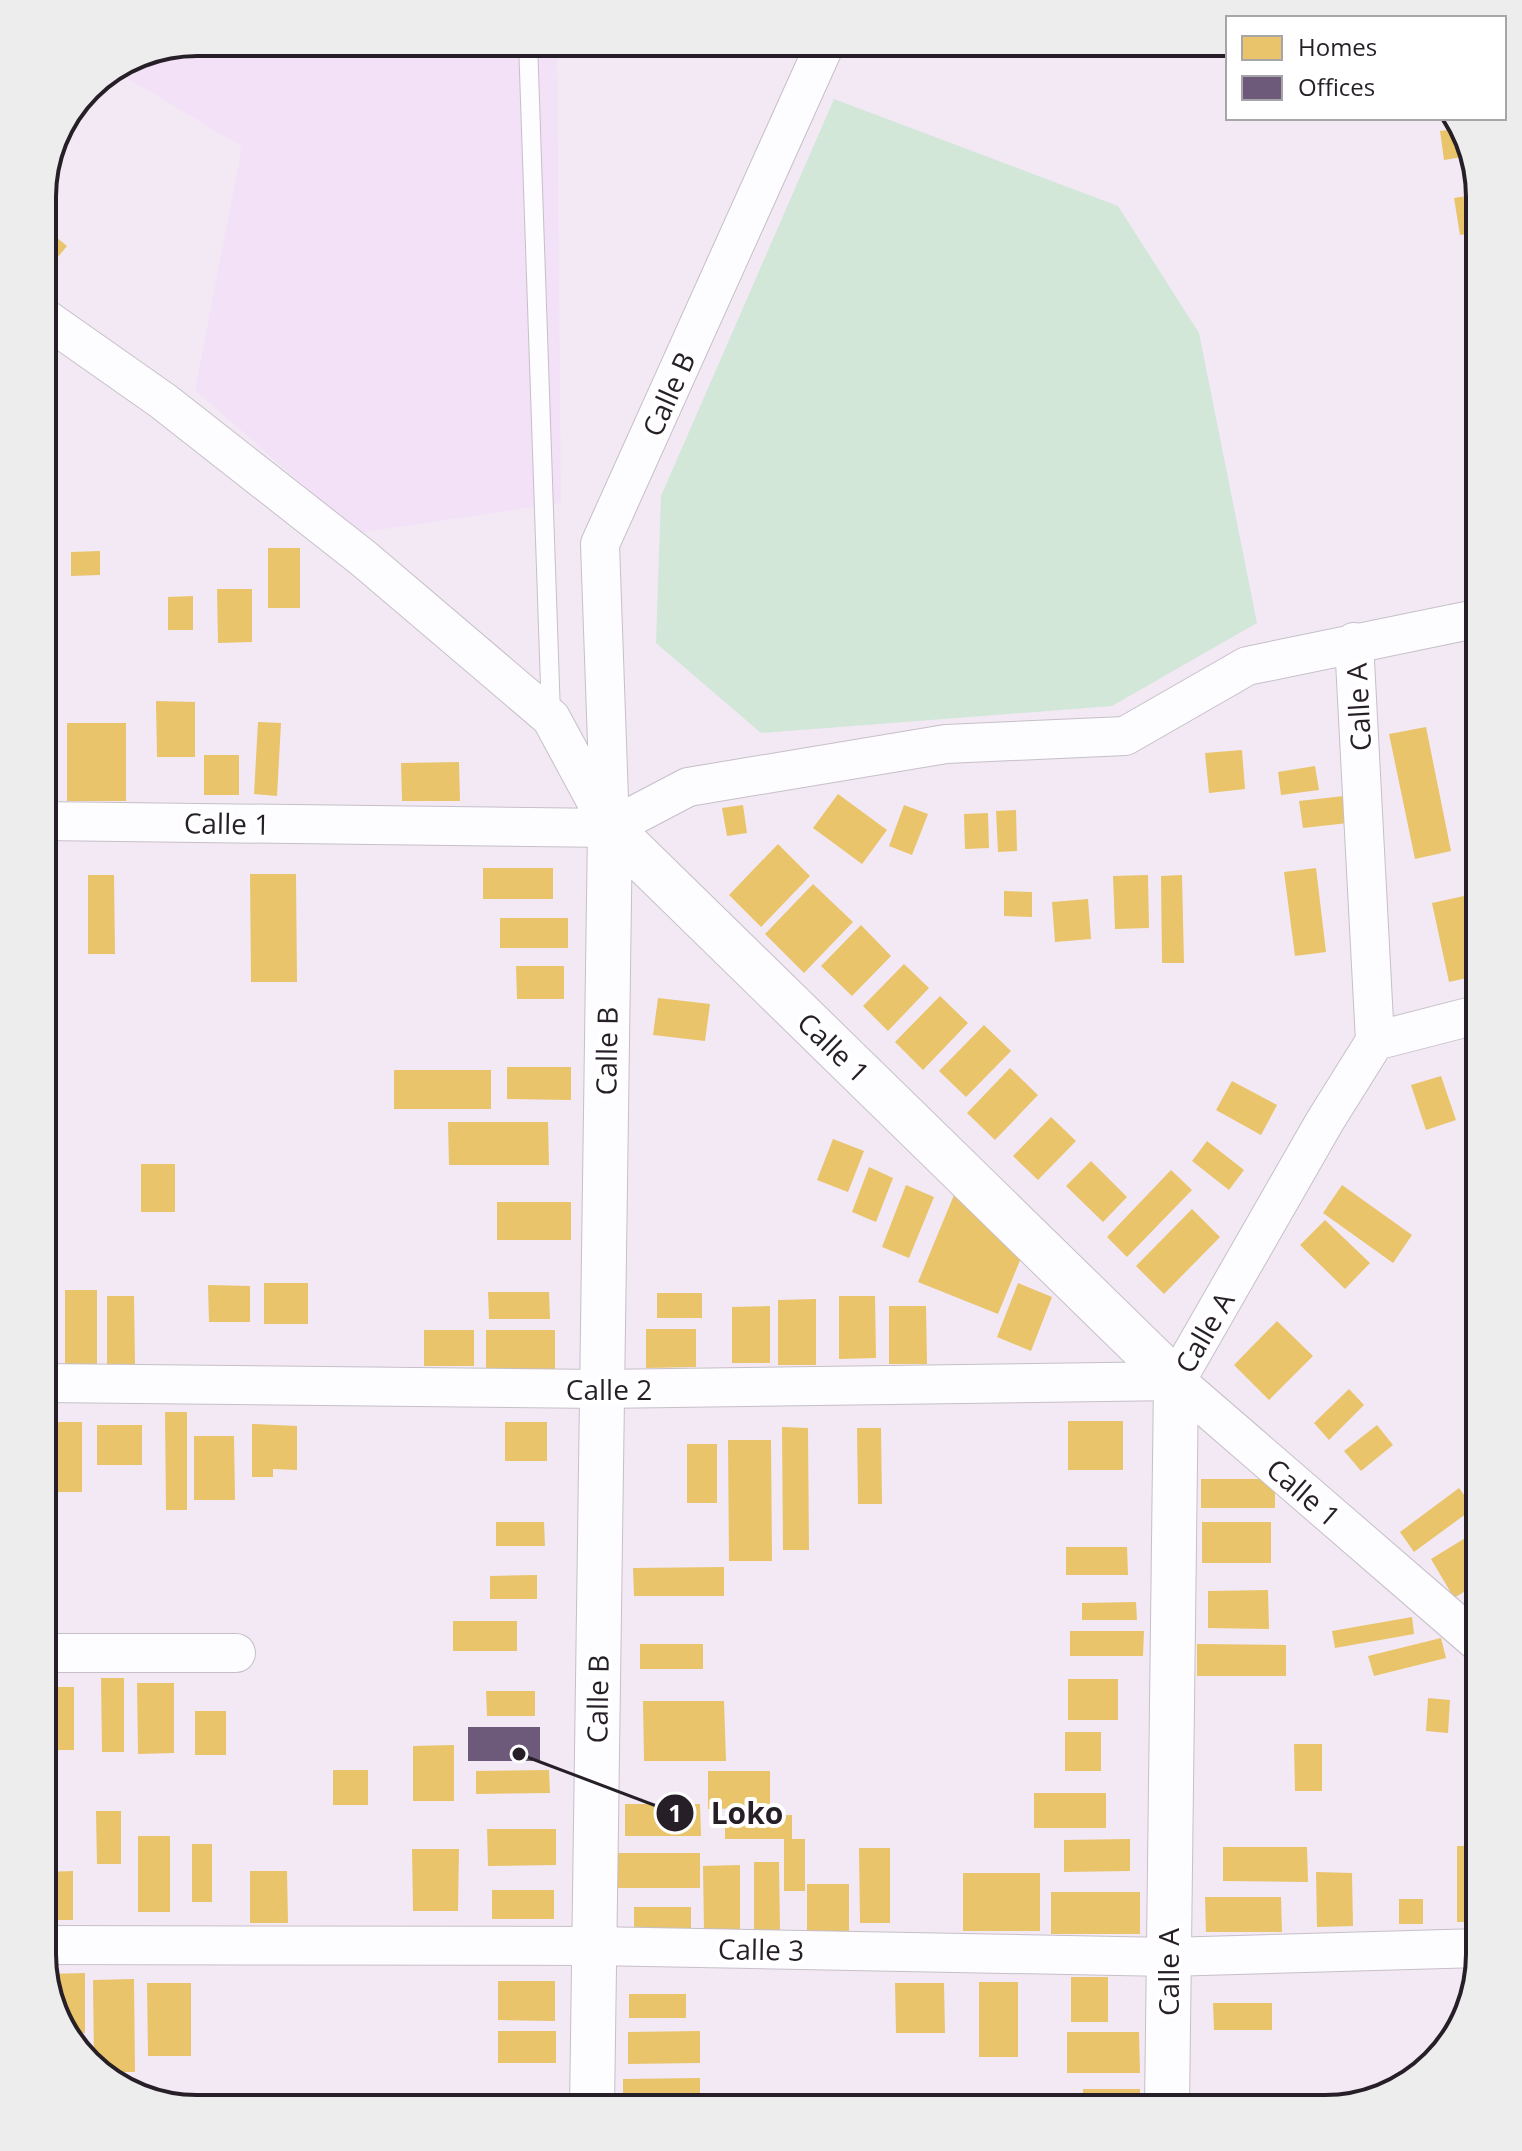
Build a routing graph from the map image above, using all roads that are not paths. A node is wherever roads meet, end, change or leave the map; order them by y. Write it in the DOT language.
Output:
graph roads {
  1 [pos="528,56"];
  2 [pos="820,56"];
  3 [pos="56,326"];
  4 [pos="1466,621"];
  5 [pos="1354,642"];
  6 [pos="551,718"];
  7 [pos="56,821"];
  8 [pos="610,828"];
  9 [pos="1466,1018"];
  10 [pos="1375,1041"];
  11 [pos="1176,1381"];
  12 [pos="56,1383"];
  13 [pos="600,1389"];
  14 [pos="1466,1632"];
  15 [pos="56,1653"];
  16 [pos="236,1653"];
  17 [pos="56,1945"];
  18 [pos="594,1946"];
  19 [pos="1466,1948"];
  20 [pos="1168,1957"];
  21 [pos="592,2095"];
  22 [pos="1167,2095"];
  1 -- 6 [label="lane"];
  2 -- 8 [label="street, Calle B"];
  3 -- 6 [label="street"];
  4 -- 5 [label="street"];
  5 -- 8 [label="street"];
  5 -- 10 [label="street, Calle A"];
  6 -- 8 [label="street"];
  7 -- 8 [label="street, Calle 1"];
  8 -- 11 [label="street, Calle 1"];
  8 -- 13 [label="street, Calle B"];
  9 -- 10 [label="street"];
  10 -- 11 [label="street, Calle A"];
  11 -- 13 [label="street, Calle 2"];
  11 -- 14 [label="street, Calle 1"];
  11 -- 20 [label="street, Calle A"];
  12 -- 13 [label="street, Calle 2"];
  13 -- 18 [label="street, Calle B"];
  15 -- 16 [label="street"];
  17 -- 18 [label="street, Calle 3"];
  18 -- 20 [label="street, Calle 3"];
  18 -- 21 [label="street, Calle B"];
  19 -- 20 [label="street, Calle 3"];
  20 -- 22 [label="street, Calle A"];
}
